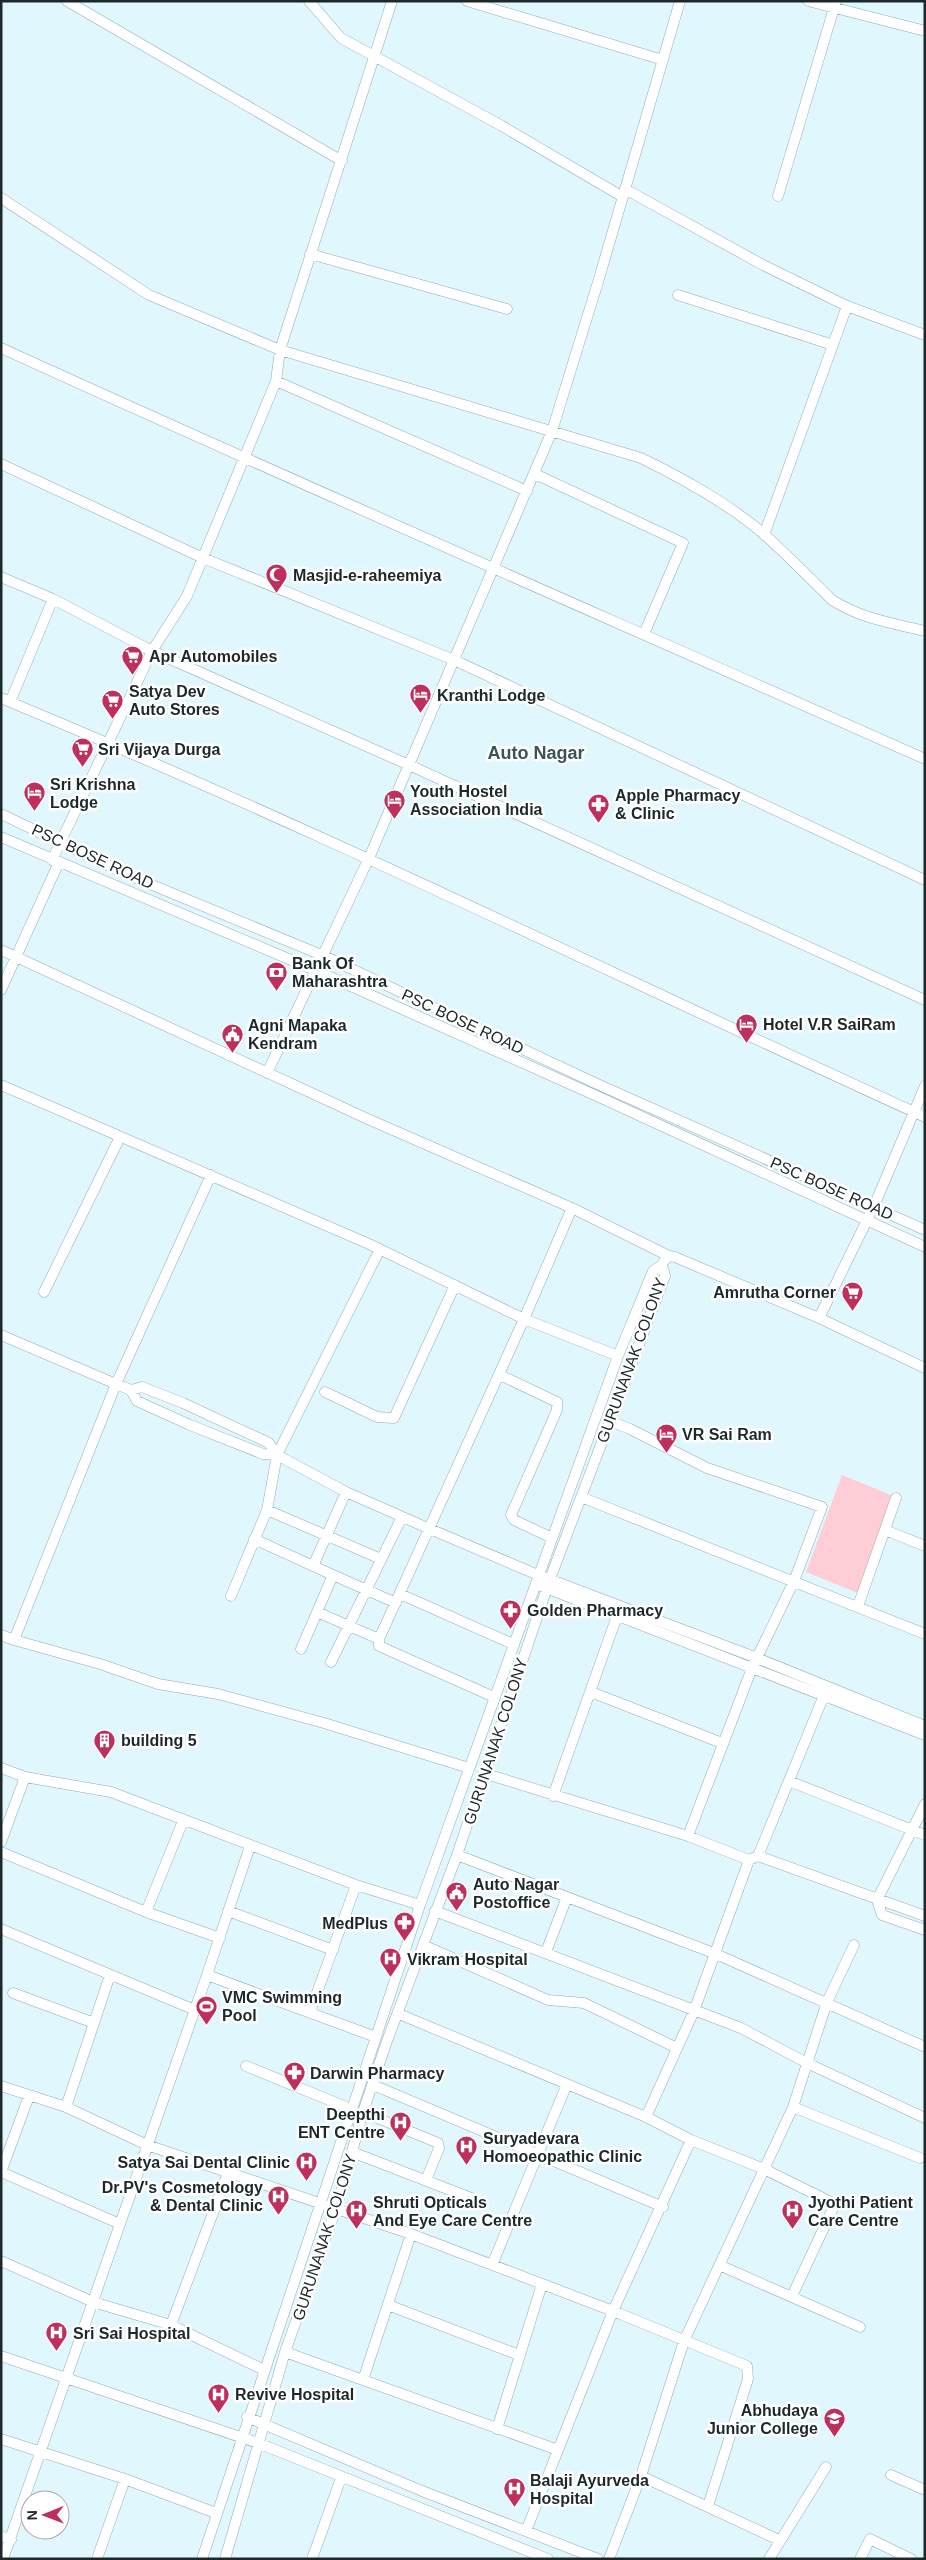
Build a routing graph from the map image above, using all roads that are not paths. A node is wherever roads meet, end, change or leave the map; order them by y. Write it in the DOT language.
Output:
graph roads {
  1 [pos="67,1"];
  2 [pos="309,1"];
  3 [pos="392,1"];
  4 [pos="468,1"];
  5 [pos="680,1"];
  6 [pos="808,1"];
  7 [pos="835,4"];
  8 [pos="925,31"];
  9 [pos="376,58"];
  10 [pos="663,60"];
  11 [pos="342,161"];
  12 [pos="624,193"];
  13 [pos="778,196"];
  14 [pos="1,198"];
  15 [pos="310,254"];
  16 [pos="678,295"];
  17 [pos="847,306"];
  18 [pos="507,309"];
  19 [pos="925,335"];
  20 [pos="833,345"];
  21 [pos="1,348"];
  22 [pos="280,350"];
  23 [pos="276,382"];
  24 [pos="552,431"];
  25 [pos="244,459"];
  26 [pos="1,464"];
  27 [pos="535,474"];
  28 [pos="527,491"];
  29 [pos="764,535"];
  30 [pos="203,558"];
  31 [pos="495,567"];
  32 [pos="1,577"];
  33 [pos="53,600"];
  34 [pos="925,631"];
  35 [pos="644,634"];
  36 [pos="152,651"];
  37 [pos="454,660"];
  38 [pos="6,700"];
  39 [pos="108,743"];
  40 [pos="925,759"];
  41 [pos="409,765"];
  42 [pos="1,814"];
  43 [pos="1,837"];
  44 [pos="61,840"];
  45 [pos="369,858"];
  46 [pos="56,861"];
  47 [pos="925,880"];
  48 [pos="1,950"];
  49 [pos="324,956"];
  50 [pos="18,958"];
  51 [pos="317,971"];
  52 [pos="1,990"];
  53 [pos="925,1000"];
  54 [pos="267,1073"];
  55 [pos="1,1085"];
  56 [pos="925,1086"];
  57 [pos="913,1112"];
  58 [pos="925,1117"];
  59 [pos="120,1136"];
  60 [pos="211,1175"];
  61 [pos="874,1206"];
  62 [pos="572,1208"];
  63 [pos="866,1221"];
  64 [pos="925,1230"];
  65 [pos="925,1247"];
  66 [pos="380,1249"];
  67 [pos="669,1256"];
  68 [pos="662,1265"];
  69 [pos="455,1285"];
  70 [pos="44,1292"];
  71 [pos="819,1318"];
  72 [pos="524,1319"];
  73 [pos="1,1335"];
  74 [pos="618,1356"];
  75 [pos="925,1368"];
  76 [pos="500,1374"];
  77 [pos="116,1384"];
  78 [pos="131,1390"];
  79 [pos="325,1392"];
  80 [pos="610,1421"];
  81 [pos="277,1455"];
  82 [pos="346,1492"];
  83 [pos="581,1498"];
  84 [pos="896,1498"];
  85 [pos="267,1510"];
  86 [pos="402,1516"];
  87 [pos="430,1529"];
  88 [pos="885,1530"];
  89 [pos="326,1535"];
  90 [pos="552,1538"];
  91 [pos="254,1539"];
  92 [pos="925,1546"];
  93 [pos="381,1559"];
  94 [pos="313,1566"];
  95 [pos="333,1575"];
  96 [pos="537,1579"];
  97 [pos="794,1581"];
  98 [pos="548,1584"];
  99 [pos="366,1590"];
  100 [pos="231,1596"];
  101 [pos="398,1598"];
  102 [pos="858,1606"];
  103 [pos="317,1612"];
  104 [pos="617,1616"];
  105 [pos="348,1626"];
  106 [pos="925,1634"];
  107 [pos="1,1635"];
  108 [pos="379,1639"];
  109 [pos="14,1640"];
  110 [pos="513,1644"];
  111 [pos="301,1649"];
  112 [pos="757,1658"];
  113 [pos="331,1662"];
  114 [pos="752,1668"];
  115 [pos="591,1692"];
  116 [pos="825,1693"];
  117 [pos="494,1697"];
  118 [pos="925,1726"];
  119 [pos="925,1735"];
  120 [pos="722,1743"];
  121 [pos="1,1768"];
  122 [pos="469,1768"];
  123 [pos="483,1773"];
  124 [pos="25,1777"];
  125 [pos="790,1781"];
  126 [pos="554,1796"];
  127 [pos="925,1804"];
  128 [pos="183,1820"];
  129 [pos="914,1829"];
  130 [pos="925,1835"];
  131 [pos="688,1836"];
  132 [pos="1,1842"];
  133 [pos="250,1846"];
  134 [pos="1,1852"];
  135 [pos="457,1855"];
  136 [pos="754,1858"];
  137 [pos="356,1885"];
  138 [pos="567,1897"];
  139 [pos="422,1900"];
  140 [pos="877,1900"];
  141 [pos="437,1906"];
  142 [pos="228,1911"];
  143 [pos="146,1912"];
  144 [pos="925,1916"];
  145 [pos="1,1929"];
  146 [pos="925,1930"];
  147 [pos="220,1938"];
  148 [pos="423,1945"];
  149 [pos="854,1945"];
  150 [pos="333,1950"];
  151 [pos="546,1952"];
  152 [pos="716,1954"];
  153 [pos="110,1975"];
  154 [pos="207,1975"];
  155 [pos="13,1993"];
  156 [pos="827,2002"];
  157 [pos="195,2010"];
  158 [pos="694,2011"];
  159 [pos="310,2012"];
  160 [pos="399,2014"];
  161 [pos="94,2023"];
  162 [pos="376,2037"];
  163 [pos="925,2047"];
  164 [pos="677,2048"];
  165 [pos="807,2063"];
  166 [pos="246,2066"];
  167 [pos="567,2084"];
  168 [pos="373,2085"];
  169 [pos="1,2086"];
  170 [pos="29,2096"];
  171 [pos="66,2107"];
  172 [pos="793,2107"];
  173 [pos="351,2109"];
  174 [pos="364,2112"];
  175 [pos="646,2117"];
  176 [pos="925,2118"];
  177 [pos="692,2140"];
  178 [pos="147,2144"];
  179 [pos="352,2152"];
  180 [pos="537,2154"];
  181 [pos="920,2158"];
  182 [pos="764,2169"];
  183 [pos="1,2172"];
  184 [pos="228,2173"];
  185 [pos="426,2180"];
  186 [pos="471,2198"];
  187 [pos="320,2202"];
  188 [pos="663,2206"];
  189 [pos="336,2209"];
  190 [pos="120,2224"];
  191 [pos="411,2234"];
  192 [pos="1,2261"];
  193 [pos="492,2265"];
  194 [pos="719,2265"];
  195 [pos="542,2284"];
  196 [pos="792,2296"];
  197 [pos="93,2302"];
  198 [pos="388,2305"];
  199 [pos="613,2311"];
  200 [pos="171,2325"];
  201 [pos="860,2327"];
  202 [pos="684,2341"];
  203 [pos="285,2352"];
  204 [pos="519,2355"];
  205 [pos="1,2356"];
  206 [pos="264,2370"];
  207 [pos="66,2378"];
  208 [pos="363,2380"];
  209 [pos="247,2417"];
  210 [pos="264,2423"];
  211 [pos="497,2429"];
  212 [pos="241,2437"];
  213 [pos="1,2440"];
  214 [pos="258,2443"];
  215 [pos="558,2450"];
  216 [pos="40,2454"];
  217 [pos="826,2467"];
  218 [pos="891,2475"];
  219 [pos="640,2476"];
  220 [pos="341,2478"];
  221 [pos="125,2479"];
  222 [pos="925,2490"];
  223 [pos="708,2506"];
  224 [pos="216,2513"];
  225 [pos="526,2531"];
  226 [pos="6,2538"];
  227 [pos="779,2540"];
  228 [pos="315,2558"];
  229 [pos="594,2558"];
  230 [pos="3,2559"];
  231 [pos="97,2559"];
  232 [pos="202,2559"];
  233 [pos="225,2559"];
  234 [pos="548,2559"];
  235 [pos="609,2559"];
  236 [pos="768,2559"];
  237 [pos="860,2559"];
  238 [pos="911,2559"];
  1 -- 11 [label="street"];
  2 -- 9 [label="street"];
  3 -- 9 [label="street"];
  4 -- 10 [label="street"];
  5 -- 10 [label="street"];
  6 -- 7 [label="street"];
  7 -- 8 [label="street"];
  7 -- 13 [label="street"];
  9 -- 11 [label="street"];
  9 -- 12 [label="street"];
  10 -- 12 [label="street"];
  11 -- 15 [label="street"];
  12 -- 17 [label="street"];
  12 -- 24 [label="street"];
  14 -- 22 [label="street"];
  15 -- 18 [label="street"];
  15 -- 22 [label="street"];
  16 -- 20 [label="street"];
  17 -- 19 [label="street"];
  17 -- 20 [label="street"];
  20 -- 29 [label="street"];
  21 -- 25 [label="street"];
  22 -- 23 [label="street"];
  22 -- 24 [label="street"];
  23 -- 25 [label="street"];
  23 -- 28 [label="street"];
  24 -- 27 [label="street"];
  24 -- 29 [label="street"];
  25 -- 30 [label="street"];
  25 -- 31 [label="street"];
  26 -- 30 [label="street"];
  27 -- 28 [label="street"];
  27 -- 35 [label="street"];
  28 -- 31 [label="street"];
  29 -- 34 [label="street"];
  30 -- 36 [label="street"];
  30 -- 37 [label="street"];
  31 -- 35 [label="street"];
  31 -- 37 [label="street"];
  32 -- 33 [label="street"];
  33 -- 36 [label="street"];
  33 -- 38 [label="street"];
  35 -- 40 [label="street"];
  36 -- 39 [label="street"];
  36 -- 41 [label="street"];
  37 -- 41 [label="street"];
  37 -- 47 [label="street"];
  38 -- 39 [label="street"];
  39 -- 44 [label="street"];
  39 -- 45 [label="street"];
  41 -- 45 [label="street"];
  41 -- 53 [label="street"];
  42 -- 44 [label="street, PSC BOSE ROAD"];
  43 -- 46 [label="street, PSC BOSE ROAD"];
  44 -- 46 [label="street"];
  44 -- 49 [label="street, PSC BOSE ROAD"];
  45 -- 49 [label="street"];
  45 -- 57 [label="street"];
  46 -- 50 [label="street"];
  46 -- 51 [label="street, PSC BOSE ROAD"];
  48 -- 50 [label="street"];
  49 -- 51 [label="street"];
  49 -- 61 [label="street, PSC BOSE ROAD"];
  50 -- 52 [label="street"];
  50 -- 54 [label="street"];
  51 -- 54 [label="street"];
  51 -- 63 [label="street, PSC BOSE ROAD"];
  54 -- 62 [label="street"];
  55 -- 59 [label="street"];
  56 -- 57 [label="street"];
  57 -- 58 [label="street"];
  57 -- 61 [label="street"];
  59 -- 60 [label="street"];
  59 -- 70 [label="street"];
  60 -- 66 [label="street"];
  60 -- 77 [label="street"];
  61 -- 63 [label="street"];
  61 -- 64 [label="street, PSC BOSE ROAD"];
  62 -- 67 [label="street"];
  62 -- 72 [label="street"];
  63 -- 65 [label="street, PSC BOSE ROAD"];
  63 -- 71 [label="street"];
  66 -- 69 [label="street"];
  66 -- 81 [label="street"];
  67 -- 68 [label="street"];
  67 -- 71 [label="street"];
  68 -- 74 [label="street, GURUNANAK COLONY"];
  68 -- 80 [label="street, GURUNANAK COLONY"];
  69 -- 72 [label="street"];
  69 -- 79 [label="street"];
  71 -- 75 [label="street"];
  72 -- 74 [label="street"];
  72 -- 76 [label="street"];
  73 -- 77 [label="street"];
  74 -- 90 [label="street, GURUNANAK COLONY"];
  76 -- 87 [label="street"];
  76 -- 90 [label="street"];
  77 -- 78 [label="street"];
  77 -- 109 [label="street"];
  78 -- 81 [label="street"];
  78 -- 81 [label="street"];
  80 -- 83 [label="street, GURUNANAK COLONY"];
  80 -- 97 [label="street"];
  81 -- 82 [label="street"];
  81 -- 85 [label="street"];
  82 -- 86 [label="street"];
  82 -- 89 [label="street"];
  83 -- 97 [label="street"];
  83 -- 98 [label="street, GURUNANAK COLONY"];
  84 -- 88 [label="street"];
  85 -- 89 [label="street"];
  85 -- 91 [label="street"];
  86 -- 87 [label="street"];
  86 -- 93 [label="street"];
  87 -- 96 [label="street"];
  87 -- 101 [label="street"];
  88 -- 92 [label="street"];
  88 -- 102 [label="street"];
  89 -- 93 [label="street"];
  89 -- 94 [label="street"];
  90 -- 96 [label="street, GURUNANAK COLONY"];
  91 -- 94 [label="street"];
  91 -- 100 [label="street"];
  93 -- 99 [label="street"];
  94 -- 95 [label="street"];
  95 -- 99 [label="street"];
  95 -- 103 [label="street"];
  96 -- 98 [label="street"];
  96 -- 110 [label="street, GURUNANAK COLONY"];
  97 -- 102 [label="street"];
  97 -- 112 [label="street"];
  98 -- 104 [label="street"];
  98 -- 112 [label="street"];
  98 -- 123 [label="street, GURUNANAK COLONY"];
  99 -- 101 [label="street"];
  99 -- 105 [label="street"];
  101 -- 108 [label="street"];
  101 -- 110 [label="street"];
  102 -- 106 [label="street"];
  103 -- 105 [label="street"];
  103 -- 111 [label="street"];
  104 -- 114 [label="street"];
  104 -- 115 [label="street"];
  105 -- 108 [label="street"];
  105 -- 113 [label="street"];
  107 -- 109 [label="street"];
  108 -- 117 [label="street"];
  109 -- 122 [label="street"];
  110 -- 117 [label="street, GURUNANAK COLONY"];
  112 -- 114 [label="street"];
  112 -- 116 [label="street"];
  114 -- 116 [label="street"];
  114 -- 120 [label="street"];
  115 -- 120 [label="street"];
  115 -- 126 [label="street"];
  116 -- 118 [label="street"];
  116 -- 119 [label="street"];
  116 -- 125 [label="street"];
  117 -- 122 [label="street, GURUNANAK COLONY"];
  120 -- 131 [label="street"];
  121 -- 124 [label="street"];
  122 -- 139 [label="street, GURUNANAK COLONY"];
  123 -- 126 [label="street"];
  123 -- 135 [label="street, GURUNANAK COLONY"];
  124 -- 128 [label="street"];
  124 -- 132 [label="street"];
  125 -- 129 [label="street"];
  125 -- 136 [label="street"];
  126 -- 131 [label="street"];
  127 -- 129 [label="street"];
  128 -- 133 [label="street"];
  128 -- 143 [label="street"];
  129 -- 130 [label="street"];
  129 -- 140 [label="street"];
  131 -- 136 [label="street"];
  133 -- 137 [label="street"];
  133 -- 142 [label="street"];
  134 -- 143 [label="street"];
  135 -- 138 [label="street"];
  135 -- 141 [label="street, GURUNANAK COLONY"];
  136 -- 140 [label="street"];
  136 -- 152 [label="street"];
  137 -- 139 [label="street"];
  137 -- 150 [label="street"];
  138 -- 151 [label="street"];
  138 -- 152 [label="street"];
  139 -- 141 [label="street"];
  139 -- 162 [label="street, GURUNANAK COLONY"];
  140 -- 144 [label="street"];
  140 -- 146 [label="street"];
  141 -- 148 [label="street, GURUNANAK COLONY"];
  141 -- 151 [label="street"];
  142 -- 147 [label="street"];
  142 -- 150 [label="street"];
  143 -- 147 [label="street"];
  145 -- 153 [label="street"];
  147 -- 154 [label="street"];
  148 -- 160 [label="street, GURUNANAK COLONY"];
  148 -- 164 [label="street"];
  149 -- 156 [label="street"];
  150 -- 159 [label="street"];
  151 -- 158 [label="street"];
  152 -- 156 [label="street"];
  152 -- 158 [label="street"];
  153 -- 157 [label="street"];
  153 -- 161 [label="street"];
  154 -- 157 [label="street"];
  154 -- 159 [label="street"];
  155 -- 161 [label="street"];
  156 -- 163 [label="street"];
  156 -- 165 [label="street"];
  157 -- 178 [label="street"];
  158 -- 164 [label="street"];
  158 -- 165 [label="street"];
  159 -- 162 [label="street"];
  160 -- 167 [label="street"];
  160 -- 168 [label="street, GURUNANAK COLONY"];
  161 -- 171 [label="street"];
  162 -- 173 [label="street, GURUNANAK COLONY"];
  164 -- 175 [label="street"];
  165 -- 172 [label="street"];
  165 -- 176 [label="street"];
  166 -- 173 [label="street"];
  167 -- 175 [label="street"];
  167 -- 180 [label="street"];
  168 -- 174 [label="street, GURUNANAK COLONY"];
  168 -- 180 [label="street"];
  169 -- 170 [label="street"];
  170 -- 171 [label="street"];
  170 -- 183 [label="street"];
  171 -- 178 [label="street"];
  172 -- 181 [label="street"];
  172 -- 182 [label="street"];
  173 -- 187 [label="street, GURUNANAK COLONY"];
  174 -- 179 [label="street, GURUNANAK COLONY"];
  174 -- 185 [label="street"];
  175 -- 177 [label="street"];
  177 -- 182 [label="street"];
  177 -- 188 [label="street"];
  178 -- 184 [label="street"];
  178 -- 190 [label="street"];
  179 -- 185 [label="street"];
  179 -- 189 [label="street, GURUNANAK COLONY"];
  180 -- 188 [label="street"];
  180 -- 193 [label="street"];
  182 -- 194 [label="street"];
  182 -- 196 [label="street"];
  183 -- 190 [label="street"];
  184 -- 187 [label="street"];
  184 -- 200 [label="street"];
  185 -- 186 [label="street"];
  187 -- 189 [label="street"];
  187 -- 206 [label="street, GURUNANAK COLONY"];
  188 -- 199 [label="street"];
  189 -- 191 [label="street"];
  189 -- 203 [label="street, GURUNANAK COLONY"];
  190 -- 197 [label="street"];
  191 -- 193 [label="street"];
  191 -- 198 [label="street"];
  192 -- 197 [label="street"];
  193 -- 195 [label="street"];
  194 -- 196 [label="street"];
  194 -- 202 [label="street"];
  195 -- 199 [label="street"];
  195 -- 204 [label="street"];
  196 -- 201 [label="street"];
  197 -- 200 [label="street"];
  197 -- 207 [label="street"];
  198 -- 204 [label="street"];
  198 -- 208 [label="street"];
  199 -- 202 [label="street"];
  199 -- 215 [label="street"];
  200 -- 206 [label="street"];
  202 -- 219 [label="street"];
  202 -- 223 [label="street"];
  203 -- 208 [label="street"];
  203 -- 210 [label="street, GURUNANAK COLONY"];
  204 -- 211 [label="street"];
  205 -- 207 [label="street"];
  206 -- 209 [label="street, GURUNANAK COLONY"];
  207 -- 212 [label="street"];
  207 -- 216 [label="street"];
  208 -- 211 [label="street"];
  209 -- 210 [label="street"];
  209 -- 212 [label="street, GURUNANAK COLONY"];
  210 -- 214 [label="street, GURUNANAK COLONY"];
  210 -- 225 [label="street"];
  211 -- 215 [label="street"];
  212 -- 214 [label="street"];
  212 -- 224 [label="street, GURUNANAK COLONY"];
  213 -- 216 [label="street"];
  214 -- 220 [label="street"];
  214 -- 233 [label="street, GURUNANAK COLONY"];
  215 -- 225 [label="street"];
  216 -- 221 [label="street"];
  216 -- 226 [label="street"];
  217 -- 227 [label="street"];
  218 -- 222 [label="street"];
  219 -- 223 [label="street"];
  219 -- 235 [label="street"];
  220 -- 228 [label="street"];
  220 -- 234 [label="street"];
  221 -- 224 [label="street"];
  221 -- 231 [label="street"];
  223 -- 227 [label="street"];
  224 -- 232 [label="street, GURUNANAK COLONY"];
  225 -- 229 [label="street"];
  226 -- 230 [label="street"];
  227 -- 236 [label="street"];
  237 -- 238 [label="street"];
}
